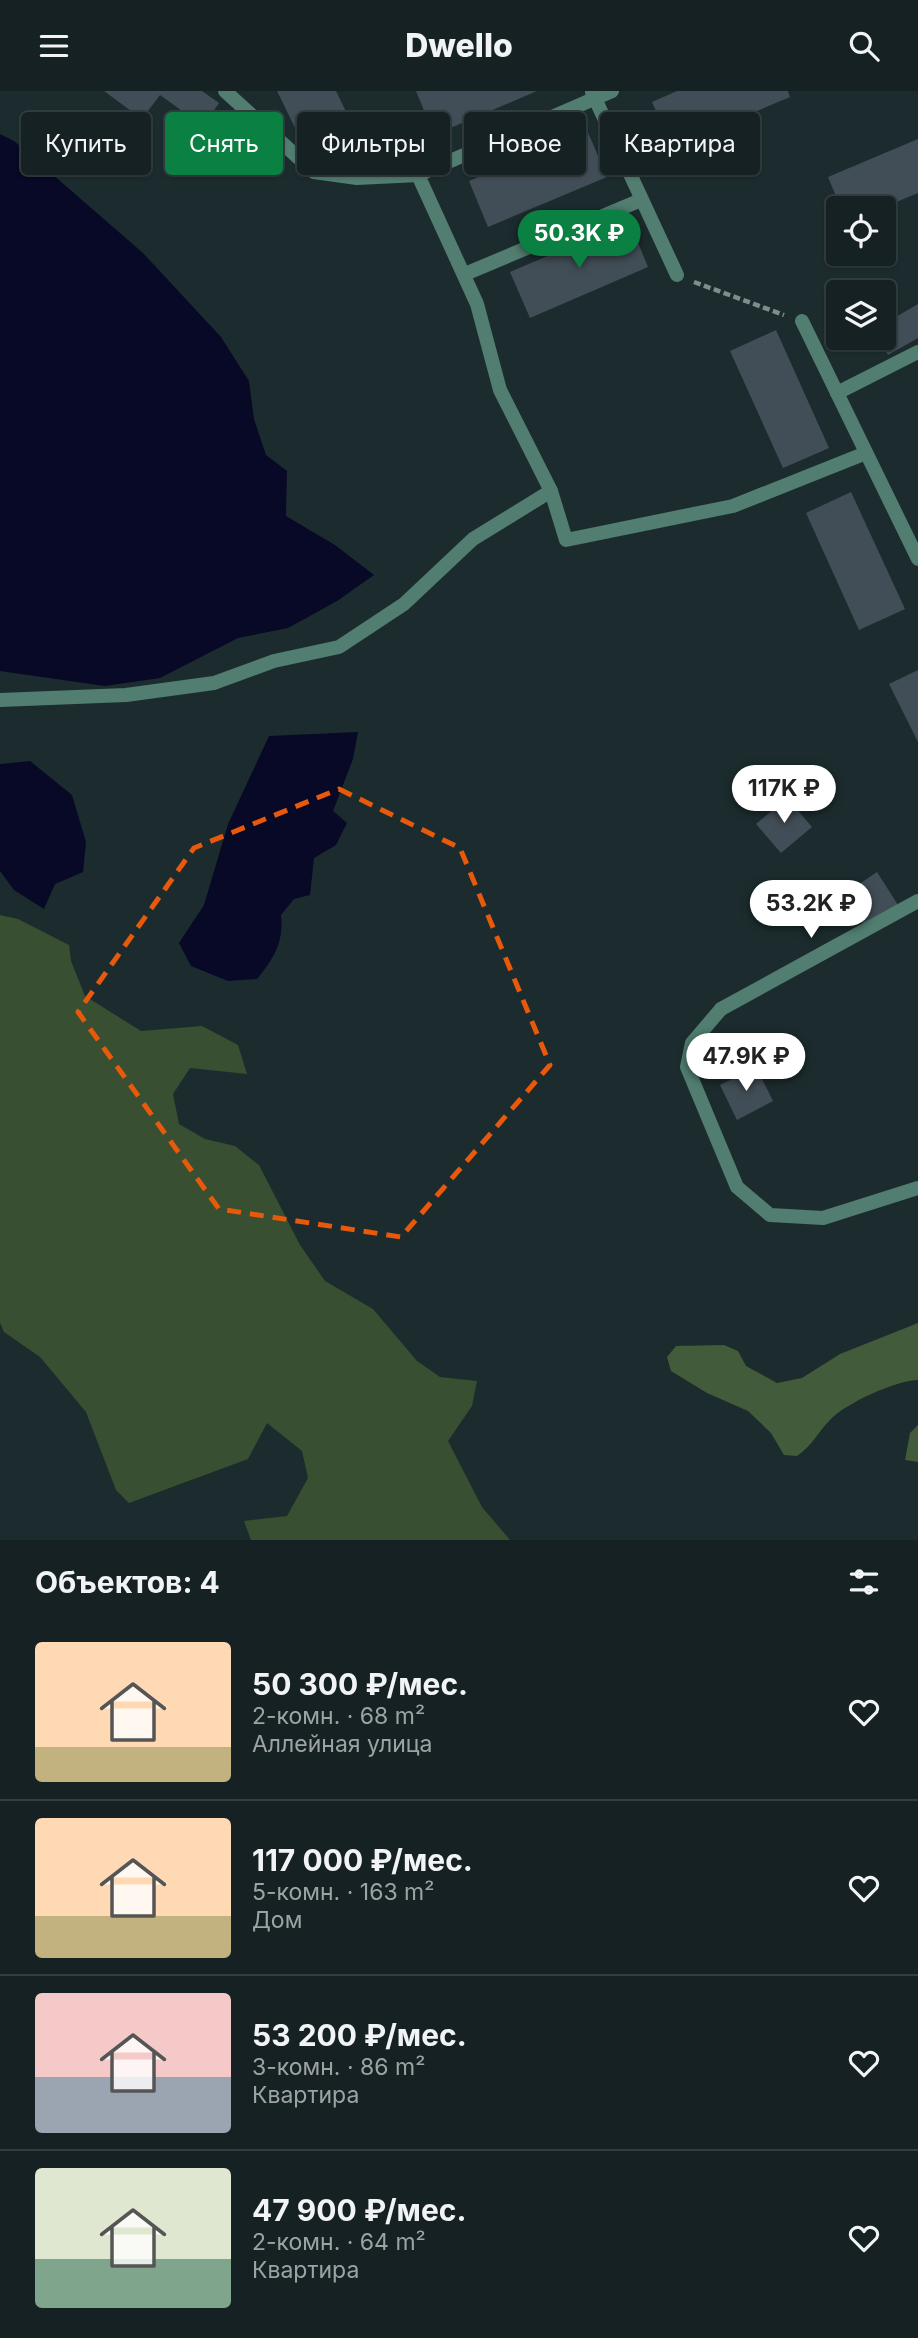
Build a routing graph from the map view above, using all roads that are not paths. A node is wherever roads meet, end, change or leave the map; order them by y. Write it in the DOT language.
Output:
graph roads {
  1 [pos="225,91"];
  2 [pos="612,91"];
  3 [pos="593,95"];
  4 [pos="297,157"];
  5 [pos="450,160"];
  6 [pos="335,175"];
  7 [pos="418,175"];
  8 [pos="641,199"];
  9 [pos="464,274"];
  10 [pos="677,275"];
  11 [pos="803,321"];
  12 [pos="918,352"];
  13 [pos="837,393"];
  14 [pos="866,453"];
  15 [pos="551,491"];
  16 [pos="918,559"];
  17 [pos="0,699"];
  18 [pos="918,901"];
  19 [pos="918,1188"];
  1 -- 4 [label="street"];
  2 -- 3 [label="street"];
  3 -- 5 [label="street"];
  3 -- 8 [label="street"];
  6 -- 7 [label="street"];
  7 -- 9 [label="street"];
  8 -- 9 [label="street"];
  8 -- 10 [label="street"];
  9 -- 15 [label="street"];
  11 -- 13 [label="street"];
  12 -- 13 [label="street"];
  13 -- 14 [label="street"];
  14 -- 15 [label="street"];
  14 -- 16 [label="street"];
  15 -- 17 [label="street"];
  18 -- 19 [label="street"];
}
